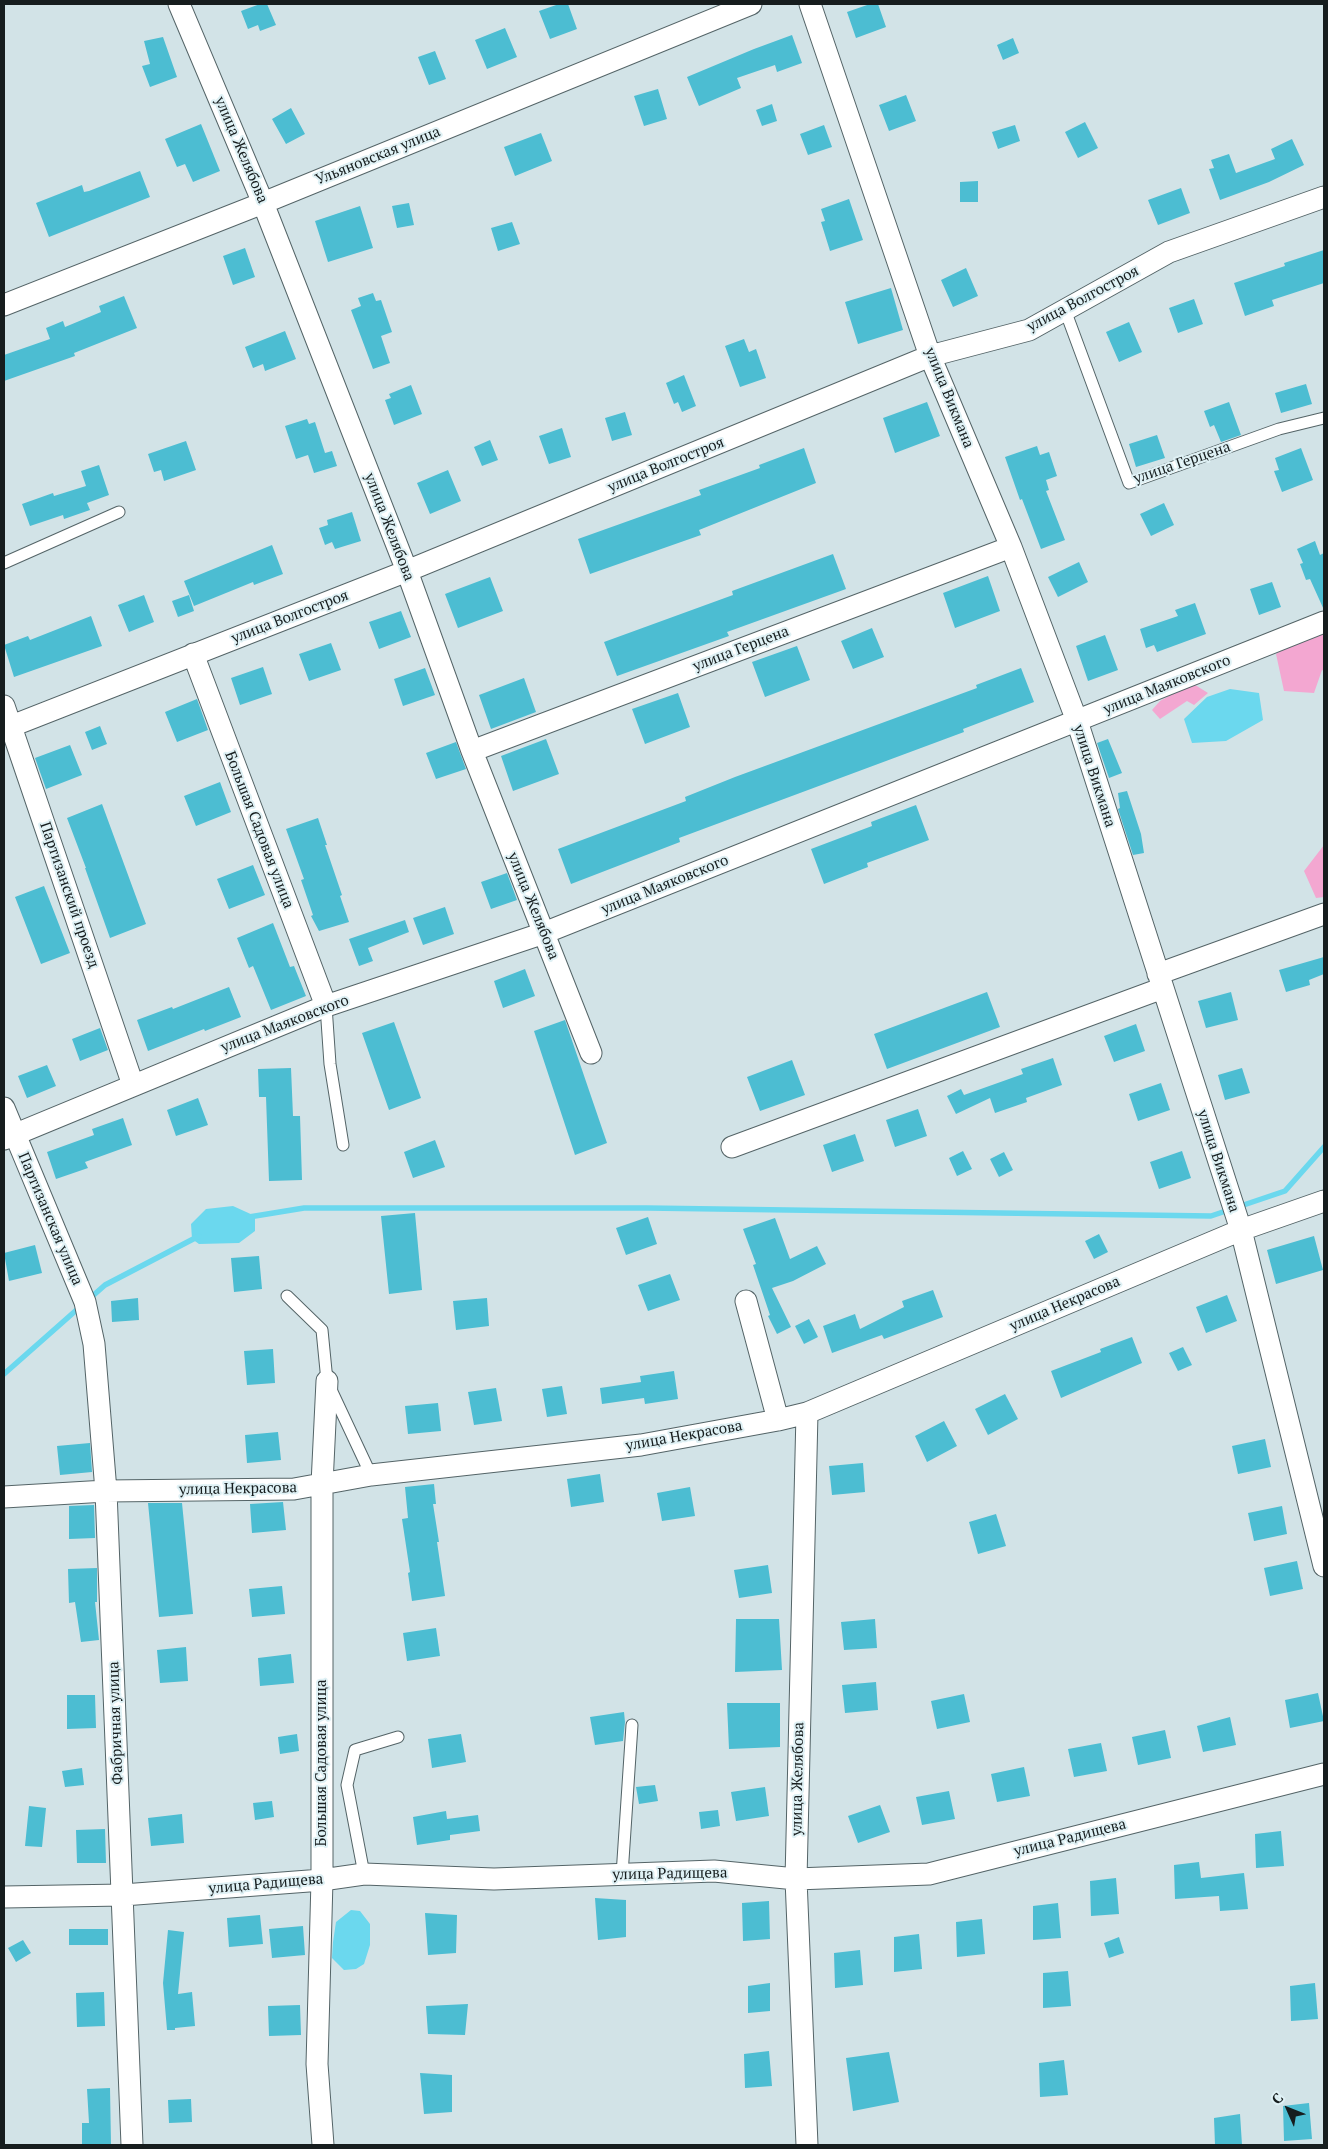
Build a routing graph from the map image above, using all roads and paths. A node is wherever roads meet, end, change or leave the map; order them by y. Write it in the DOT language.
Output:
graph roads {
  1 [pos="179,4"];
  2 [pos="751,4"];
  3 [pos="810,4"];
  4 [pos="1324,197"];
  5 [pos="263,203"];
  6 [pos="4,305"];
  7 [pos="1065,310"];
  8 [pos="930,356"];
  9 [pos="1324,418"];
  10 [pos="119,512"];
  11 [pos="1011,547"];
  12 [pos="4,563"];
  13 [pos="407,571"];
  14 [pos="1324,622"];
  15 [pos="193,654"];
  16 [pos="4,706"];
  17 [pos="1076,721"];
  18 [pos="8,728"];
  19 [pos="472,752"];
  20 [pos="1324,914"];
  21 [pos="544,933"];
  22 [pos="1160,981"];
  23 [pos="326,1006"];
  24 [pos="591,1054"];
  25 [pos="133,1085"];
  26 [pos="4,1108"];
  27 [pos="9,1137"];
  28 [pos="343,1145"];
  29 [pos="732,1147"];
  30 [pos="1324,1201"];
  31 [pos="1240,1230"];
  32 [pos="287,1296"];
  33 [pos="746,1301"];
  34 [pos="85,1302"];
  35 [pos="327,1381"];
  36 [pos="807,1413"];
  37 [pos="778,1420"];
  38 [pos="371,1475"];
  39 [pos="322,1484"];
  40 [pos="106,1491"];
  41 [pos="4,1497"];
  42 [pos="1324,1566"];
  43 [pos="632,1725"];
  44 [pos="398,1737"];
  45 [pos="1324,1774"];
  46 [pos="364,1874"];
  47 [pos="622,1875"];
  48 [pos="796,1879"];
  49 [pos="322,1880"];
  50 [pos="123,1895"];
  51 [pos="4,1897"];
  52 [pos="132,2145"];
  53 [pos="323,2145"];
  54 [pos="807,2145"];
  1 -- 5 [label="street, улица Желябова"];
  2 -- 5 [label="street, Ульяновская улица"];
  3 -- 8 [label="street, улица Викмана"];
  4 -- 7 [label="street, улица Волгостроя"];
  5 -- 6 [label="street, Ульяновская улица"];
  5 -- 13 [label="street, улица Желябова"];
  7 -- 8 [label="street, улица Волгостроя"];
  7 -- 9 [label="lane, улица Герцена"];
  8 -- 11 [label="street, улица Викмана"];
  8 -- 13 [label="street, улица Волгостроя"];
  10 -- 12 [label="lane"];
  11 -- 17 [label="street, улица Викмана"];
  11 -- 19 [label="street, улица Герцена"];
  13 -- 15 [label="street, улица Волгостроя"];
  13 -- 19 [label="street, улица Желябова"];
  14 -- 17 [label="street, улица Маяковского"];
  15 -- 18 [label="street, улица Волгостроя"];
  15 -- 23 [label="street, Большая Садовая улица"];
  16 -- 18 [label="street, Партизанский проезд"];
  17 -- 21 [label="street, улица Маяковского"];
  17 -- 22 [label="street, улица Викмана"];
  18 -- 25 [label="street, Партизанский проезд"];
  19 -- 21 [label="street, улица Желябова"];
  20 -- 22 [label="street"];
  21 -- 23 [label="street, улица Маяковского"];
  21 -- 24 [label="street, улица Желябова"];
  22 -- 29 [label="street"];
  22 -- 31 [label="street, улица Викмана"];
  23 -- 25 [label="street, улица Маяковского"];
  23 -- 28 [label="lane"];
  25 -- 27 [label="street, улица Маяковского"];
  26 -- 27 [label="street, Партизанская улица"];
  27 -- 34 [label="street, Партизанская улица"];
  30 -- 31 [label="street, улица Некрасова"];
  31 -- 36 [label="street, улица Некрасова"];
  31 -- 42 [label="street, улица Викмана"];
  32 -- 35 [label="lane"];
  33 -- 37 [label="street"];
  34 -- 40 [label="street, Фабричная улица"];
  35 -- 38 [label="lane"];
  35 -- 39 [label="street, Большая Садовая улица"];
  36 -- 37 [label="street, улица Некрасова"];
  36 -- 48 [label="street, улица Желябова"];
  37 -- 38 [label="street, улица Некрасова"];
  38 -- 39 [label="street, улица Некрасова"];
  39 -- 40 [label="street, улица Некрасова"];
  39 -- 49 [label="street, Большая Садовая улица"];
  40 -- 41 [label="street, улица Некрасова"];
  40 -- 50 [label="street, Фабричная улица"];
  43 -- 47 [label="lane"];
  44 -- 46 [label="lane"];
  45 -- 48 [label="street, улица Радищева"];
  46 -- 47 [label="street, улица Радищева"];
  46 -- 49 [label="street, улица Радищева"];
  47 -- 48 [label="street, улица Радищева"];
  48 -- 54 [label="street, улица Желябова"];
  49 -- 50 [label="street, улица Радищева"];
  49 -- 53 [label="street, Большая Садовая улица"];
  50 -- 51 [label="street, улица Радищева"];
  50 -- 52 [label="street, Фабричная улица"];
}
